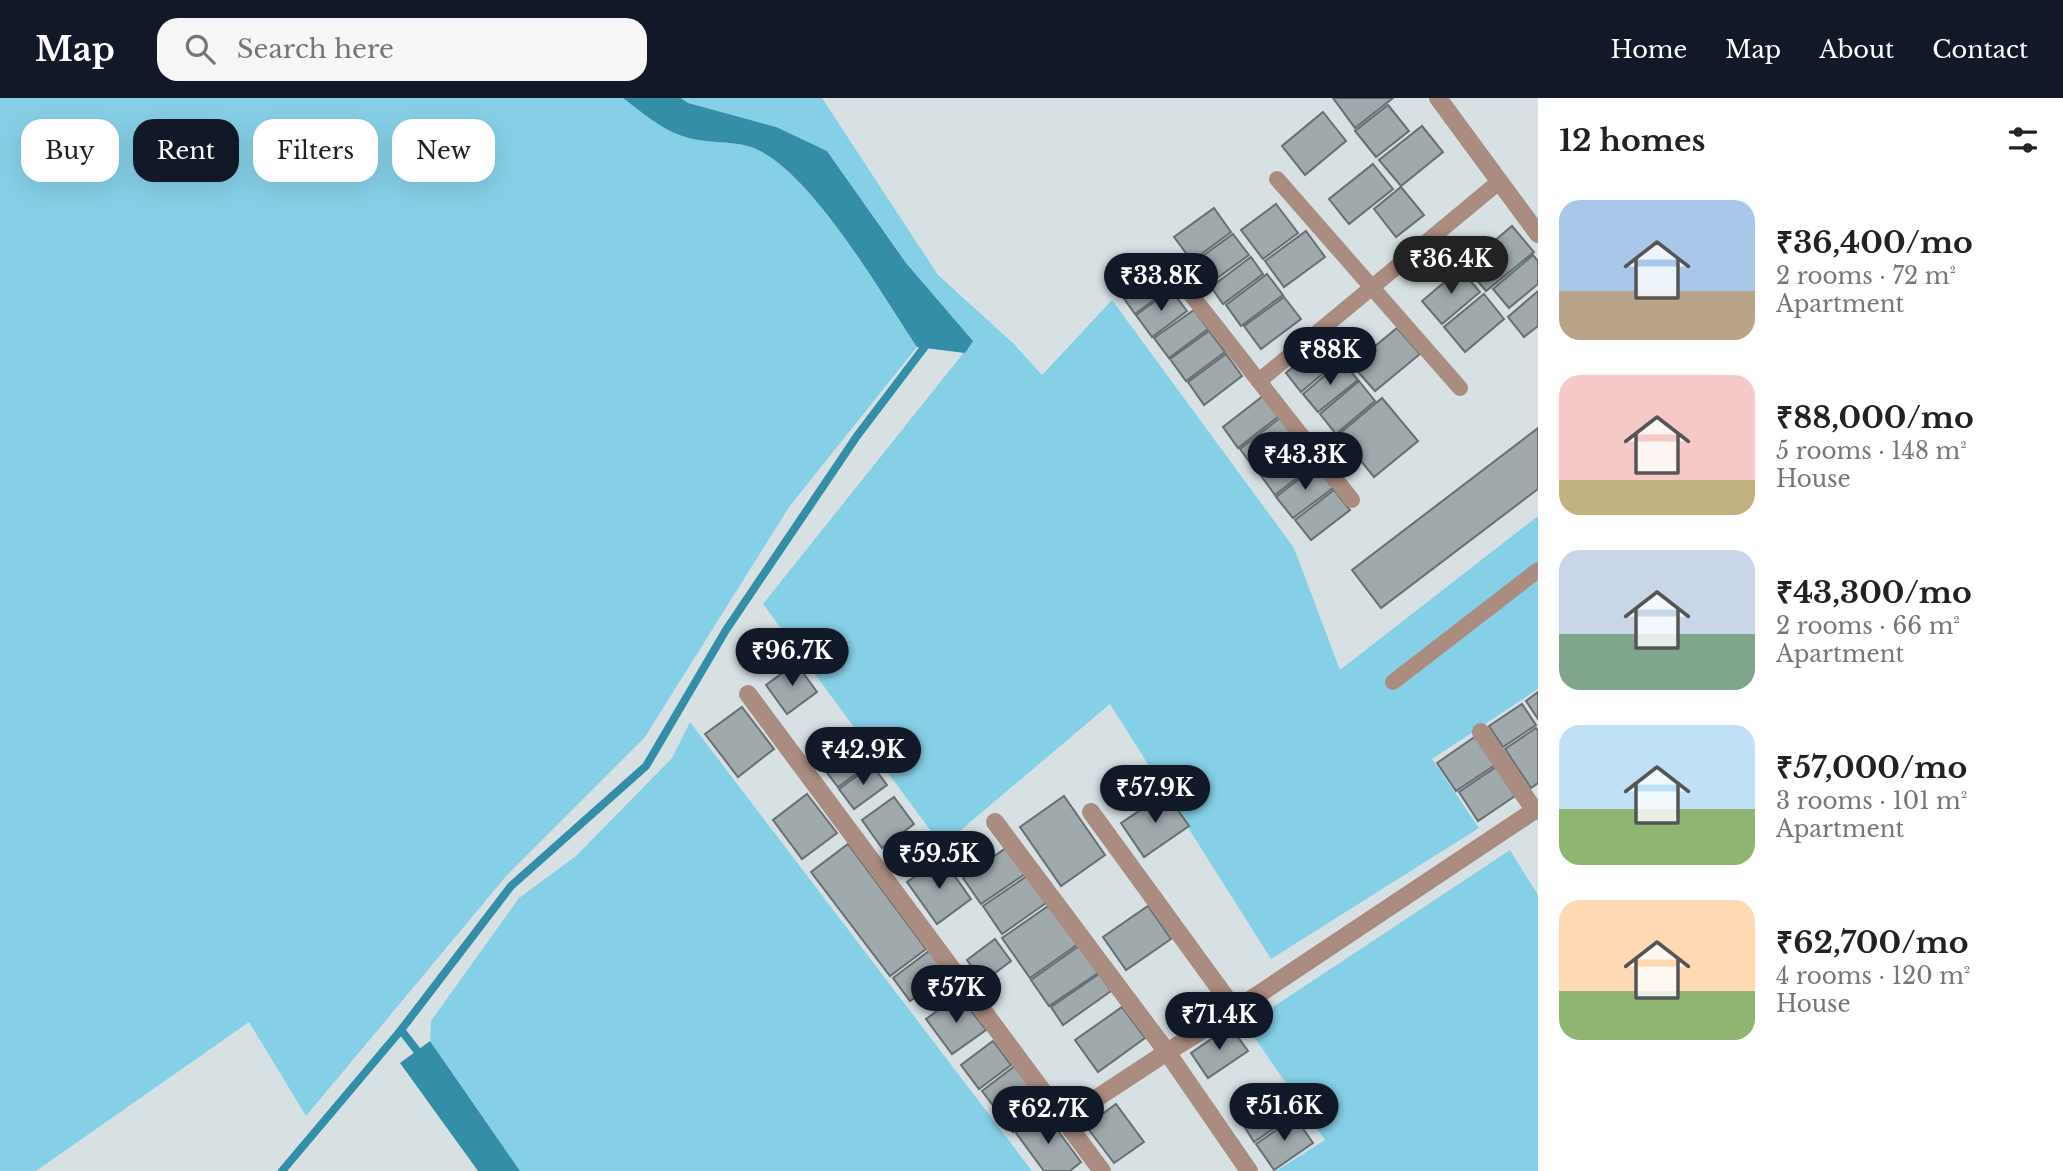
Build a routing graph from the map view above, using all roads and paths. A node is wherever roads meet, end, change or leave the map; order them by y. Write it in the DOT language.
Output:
graph roads {
  1 [pos="1438,98"];
  2 [pos="1277,179"];
  3 [pos="1500,181"];
  4 [pos="1538,234"];
  5 [pos="1171,269"];
  6 [pos="1372,287"];
  7 [pos="1259,381"];
  8 [pos="1460,388"];
  9 [pos="1352,500"];
  10 [pos="1538,570"];
  11 [pos="1393,682"];
  12 [pos="748,694"];
  13 [pos="1481,732"];
  14 [pos="1536,809"];
  15 [pos="1091,813"];
  16 [pos="995,822"];
  17 [pos="1236,1010"];
  18 [pos="1167,1052"];
  19 [pos="1065,1119"];
  20 [pos="1102,1171"];
  21 [pos="1249,1171"];
  1 -- 3 [label="street"];
  2 -- 6 [label="lane"];
  3 -- 4 [label="street"];
  3 -- 6 [label="lane"];
  5 -- 7 [label="lane"];
  6 -- 7 [label="lane"];
  6 -- 8 [label="lane"];
  7 -- 9 [label="lane"];
  10 -- 11 [label="lane"];
  12 -- 19 [label="street"];
  13 -- 14 [label="street"];
  14 -- 17 [label="street"];
  15 -- 17 [label="street"];
  16 -- 18 [label="street"];
  17 -- 18 [label="street"];
  18 -- 19 [label="street"];
  18 -- 21 [label="street"];
  19 -- 20 [label="street"];
}
